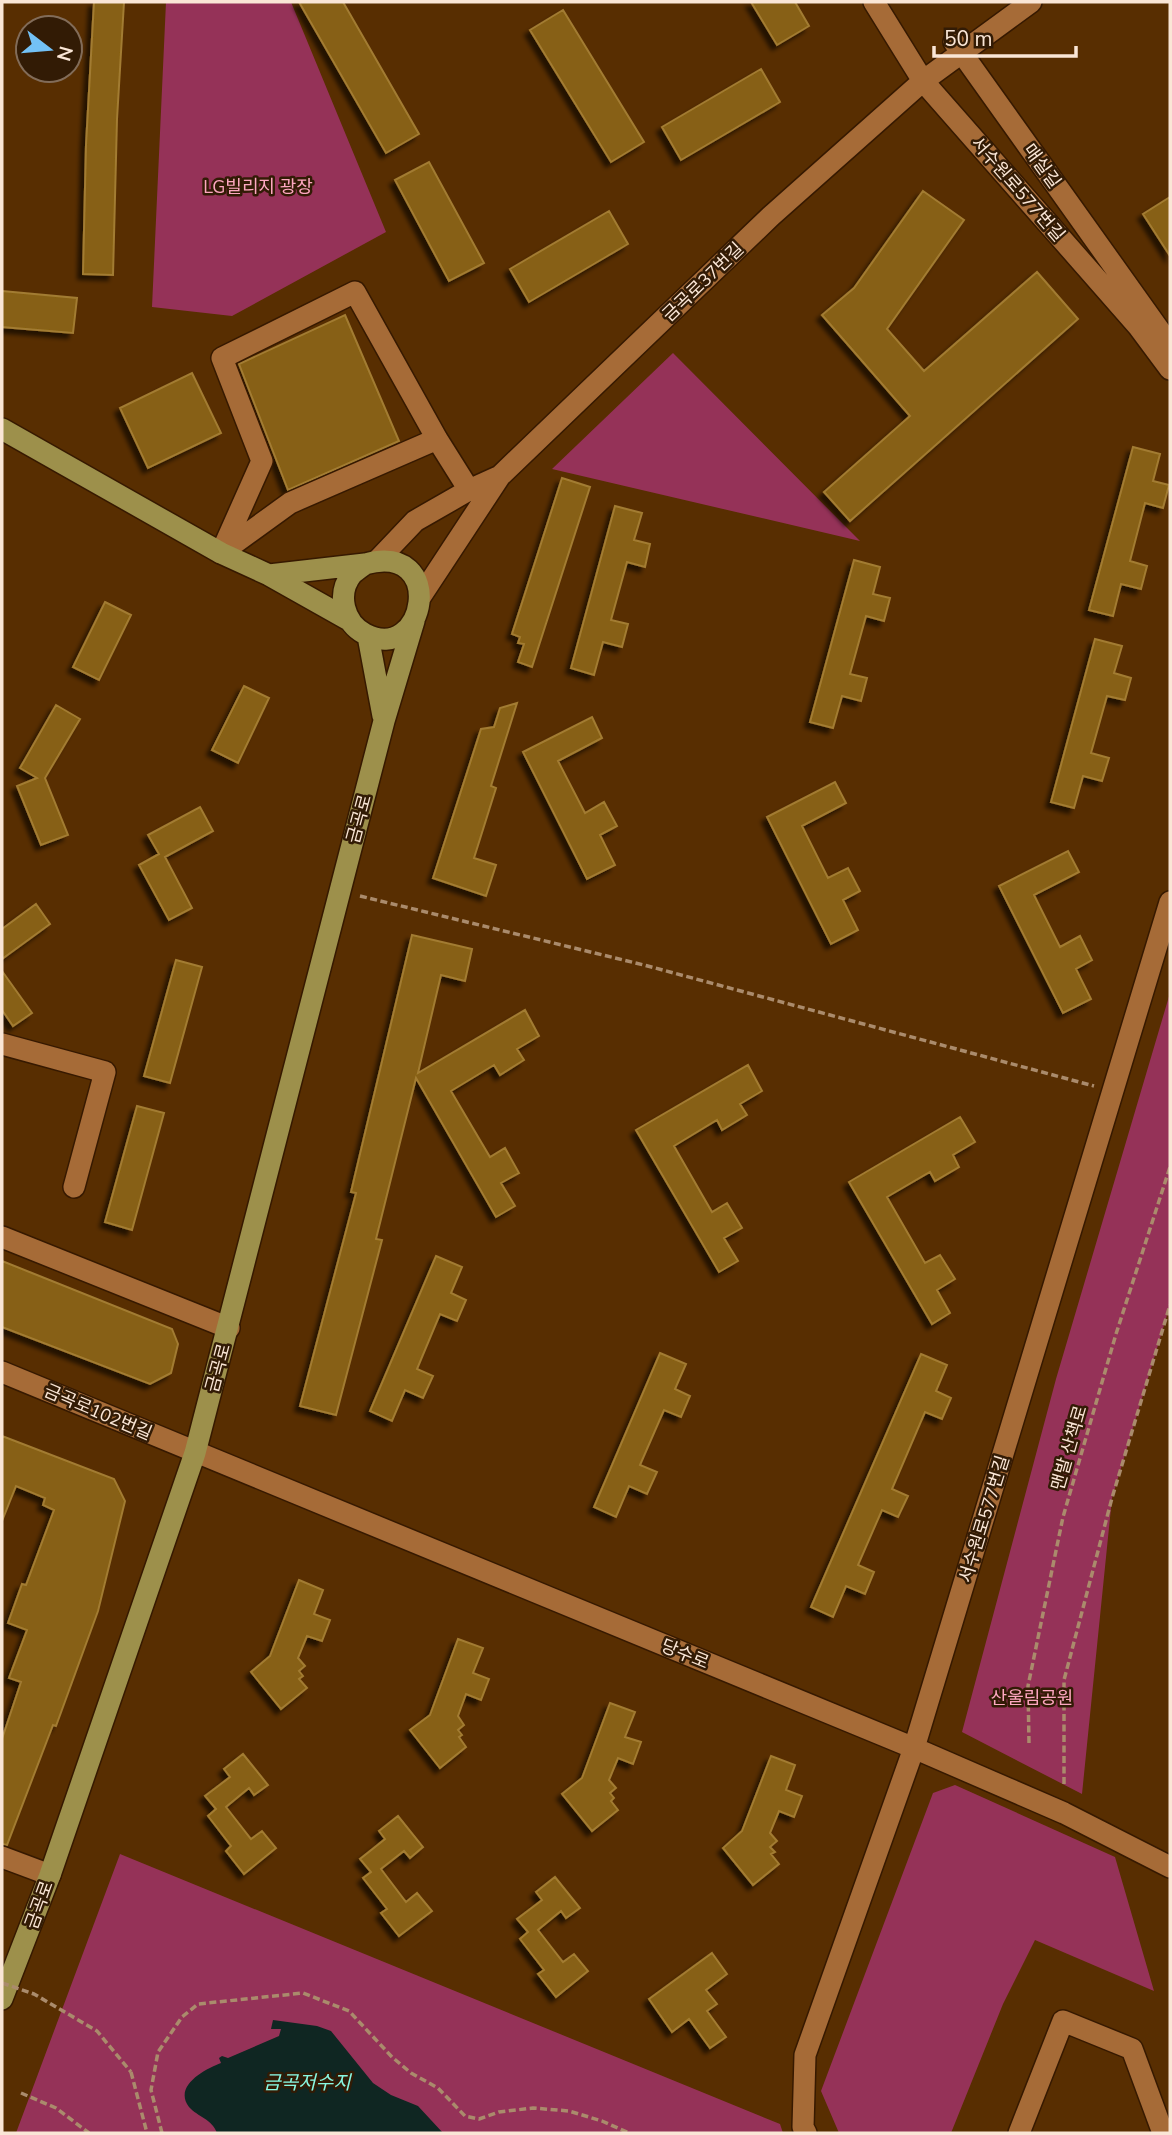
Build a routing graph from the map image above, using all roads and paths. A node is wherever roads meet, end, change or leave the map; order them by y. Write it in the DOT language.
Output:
graph roads {
  1 [pos="874,2"];
  2 [pos="1009,2"];
  3 [pos="1031,2"];
  4 [pos="961,52"];
  5 [pos="923,81"];
  6 [pos="1170,345"];
  7 [pos="1170,369"];
  8 [pos="2,429"];
  9 [pos="437,439"];
  10 [pos="500,476"];
  11 [pos="469,490"];
  12 [pos="221,553"];
  13 [pos="371,562"];
  14 [pos="269,575"];
  15 [pos="421,596"];
  16 [pos="349,620"];
  17 [pos="414,621"];
  18 [pos="368,636"];
  19 [pos="384,721"];
  20 [pos="340,891"];
  21 [pos="1170,902"];
  22 [pos="2,1044"];
  23 [pos="1113,1091"];
  24 [pos="1170,1167"];
  25 [pos="74,1187"];
  26 [pos="2,1237"];
  27 [pos="1170,1305"];
  28 [pos="229,1328"];
  29 [pos="2,1372"];
  30 [pos="195,1453"];
  31 [pos="1029,1743"];
  32 [pos="914,1748"];
  33 [pos="1063,1784"];
  34 [pos="2,1857"];
  35 [pos="1170,1867"];
  36 [pos="50,1875"];
  37 [pos="2,1983"];
  38 [pos="2,1999"];
  39 [pos="21,2093"];
  40 [pos="89,2133"];
  41 [pos="147,2133"];
  42 [pos="162,2133"];
  43 [pos="629,2133"];
  44 [pos="806,2133"];
  45 [pos="1020,2133"];
  46 [pos="1163,2133"];
  1 -- 5 [label="street, 서수원로577번길"];
  2 -- 4 [label="street"];
  3 -- 4 [label="street, 금곡로37번길"];
  4 -- 5 [label="street, 금곡로37번길"];
  4 -- 6 [label="street, 매실길"];
  5 -- 7 [label="street, 서수원로577번길"];
  5 -- 10 [label="street, 금곡로37번길"];
  8 -- 12 [label="main road"];
  9 -- 11 [label="street"];
  9 -- 12 [label="street"];
  9 -- 12 [label="street"];
  10 -- 11 [label="street, 금곡로37번길"];
  10 -- 15 [label="street"];
  11 -- 13 [label="street, 금곡로37번길"];
  12 -- 14 [label="main road"];
  13 -- 14 [label="main road"];
  13 -- 15 [label="main road"];
  13 -- 16 [label="main road"];
  14 -- 16 [label="main road"];
  15 -- 17 [label="main road"];
  16 -- 18 [label="main road"];
  17 -- 18 [label="main road"];
  17 -- 19 [label="main road, 금곡로"];
  18 -- 19 [label="main road, 금곡로"];
  19 -- 20 [label="main road, 금곡로"];
  20 -- 23 [label="path"];
  20 -- 28 [label="main road, 금곡로"];
  21 -- 23 [label="street, 서수원로577번길"];
  22 -- 25 [label="street"];
  23 -- 32 [label="street, 서수원로577번길"];
  24 -- 31 [label="path, 맨발 산책로"];
  26 -- 28 [label="street"];
  27 -- 33 [label="path"];
  28 -- 30 [label="main road, 금곡로"];
  29 -- 30 [label="street, 금곡로102번길"];
  30 -- 32 [label="street, 당수로"];
  30 -- 36 [label="main road, 금곡로"];
  32 -- 35 [label="street, 당수로"];
  32 -- 44 [label="street, 서수원로577번길"];
  34 -- 36 [label="street"];
  36 -- 38 [label="main road, 금곡로"];
  37 -- 41 [label="path, bridge"];
  39 -- 40 [label="path"];
  42 -- 43 [label="path"];
  45 -- 46 [label="street"];
}
